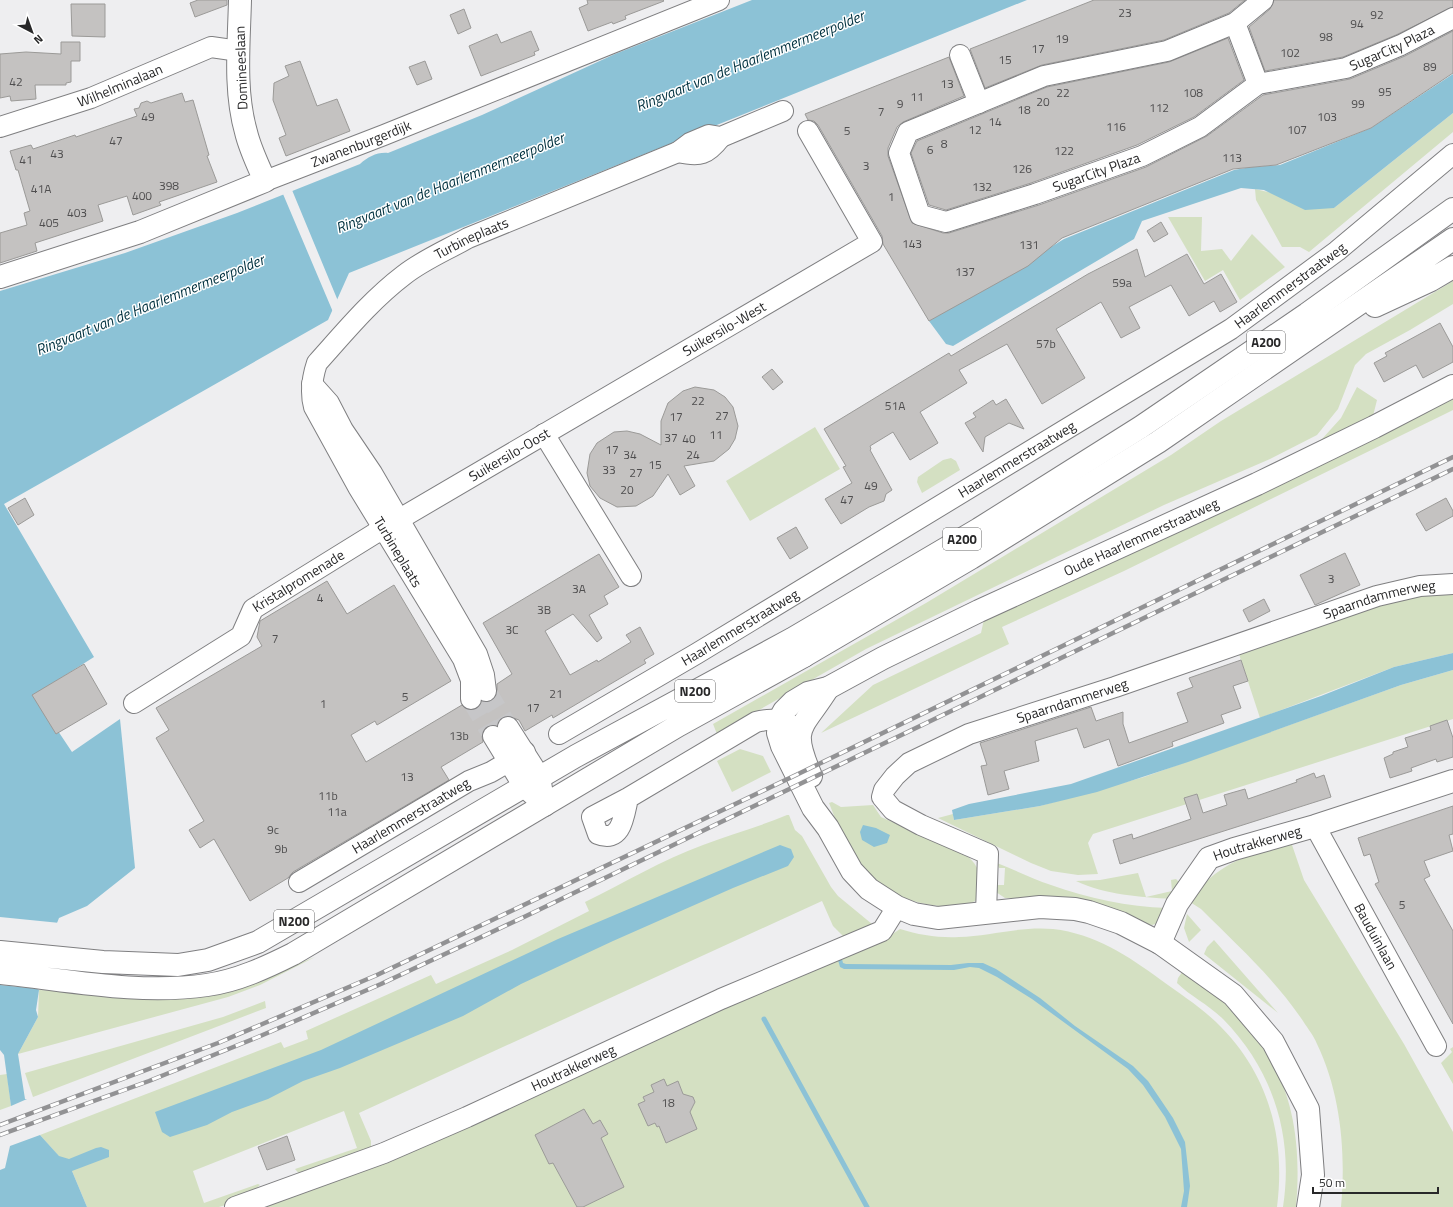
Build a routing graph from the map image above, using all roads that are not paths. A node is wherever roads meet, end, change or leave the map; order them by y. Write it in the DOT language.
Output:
graph roads {
  1 [pos="240,0"];
  2 [pos="719,0"];
  3 [pos="1263,0"];
  4 [pos="1453,18"];
  5 [pos="1235,23"];
  6 [pos="239,51"];
  7 [pos="960,56"];
  8 [pos="1258,84"];
  9 [pos="979,103"];
  10 [pos="783,110"];
  11 [pos="0,127"];
  12 [pos="808,131"];
  13 [pos="1453,154"];
  14 [pos="265,181"];
  15 [pos="1451,210"];
  16 [pos="1453,239"];
  17 [pos="1453,267"];
  18 [pos="0,277"];
  19 [pos="1325,329"];
  20 [pos="1453,386"];
  21 [pos="621,390"];
  22 [pos="544,434"];
  23 [pos="386,528"];
  24 [pos="631,576"];
  25 [pos="1453,584"];
  26 [pos="842,609"];
  27 [pos="804,656"];
  28 [pos="828,688"];
  29 [pos="479,695"];
  30 [pos="134,703"];
  31 [pos="779,726"];
  32 [pos="800,729"];
  33 [pos="501,731"];
  34 [pos="559,734"];
  35 [pos="517,756"];
  36 [pos="1453,781"];
  37 [pos="532,782"];
  38 [pos="628,798"];
  39 [pos="545,806"];
  40 [pos="1315,826"];
  41 [pos="828,828"];
  42 [pos="300,882"];
  43 [pos="897,907"];
  44 [pos="986,913"];
  45 [pos="1160,943"];
  46 [pos="0,952"];
  47 [pos="0,973"];
  48 [pos="1436,1046"];
  49 [pos="235,1207"];
  50 [pos="1308,1207"];
  1 -- 6 [label="main road, Domineeslaan"];
  2 -- 14 [label="street, Zwanenburgerdijk"];
  3 -- 5 [label="street, SugarCity Plaza"];
  4 -- 8 [label="street, SugarCity Plaza"];
  5 -- 8 [label="street"];
  5 -- 9 [label="street, SugarCity Plaza"];
  6 -- 11 [label="street, Wilhelminalaan"];
  6 -- 14 [label="main road, Domineeslaan"];
  7 -- 9 [label="street"];
  8 -- 9 [label="street, SugarCity Plaza"];
  10 -- 23 [label="street, Turbineplaats"];
  12 -- 21 [label="street, Suikersilo-West"];
  13 -- 34 [label="street, Haarlemmerstraatweg"];
  14 -- 18 [label="main road, Zwanenburgerdijk"];
  15 -- 26 [label="main road, A200"];
  16 -- 19 [label="main road, A200"];
  17 -- 19 [label="main road, A200"];
  19 -- 27 [label="main road, A200"];
  20 -- 28 [label="main road, Oude Haarlemmerstraatweg"];
  21 -- 22 [label="street, Suikersilo-Oost"];
  22 -- 23 [label="street, Suikersilo-Oost"];
  22 -- 24 [label="street"];
  23 -- 29 [label="street, Turbineplaats"];
  23 -- 30 [label="street, Kristalpromenade"];
  25 -- 44 [label="street, Spaarndammerweg"];
  26 -- 37 [label="main road, N200"];
  27 -- 39 [label="main road, N200"];
  28 -- 31 [label="main road, Oude Haarlemmerstraatweg"];
  28 -- 32 [label="main road, Oude Haarlemmerstraatweg"];
  31 -- 32 [label="street"];
  31 -- 38 [label="street"];
  31 -- 41 [label="main road"];
  32 -- 41 [label="main road"];
  33 -- 35 [label="street"];
  35 -- 37 [label="street"];
  35 -- 42 [label="street, Haarlemmerstraatweg"];
  36 -- 40 [label="main road, Houtrakkerweg"];
  37 -- 39 [label="street"];
  37 -- 46 [label="main road, N200"];
  38 -- 38 [label="street"];
  39 -- 47 [label="main road, N200"];
  40 -- 45 [label="main road, Houtrakkerweg"];
  40 -- 48 [label="street, Bauduinlaan"];
  41 -- 43 [label="main road"];
  43 -- 44 [label="main road"];
  43 -- 49 [label="street, Houtrakkerweg"];
  44 -- 45 [label="main road"];
  45 -- 50 [label="main road"];
}
